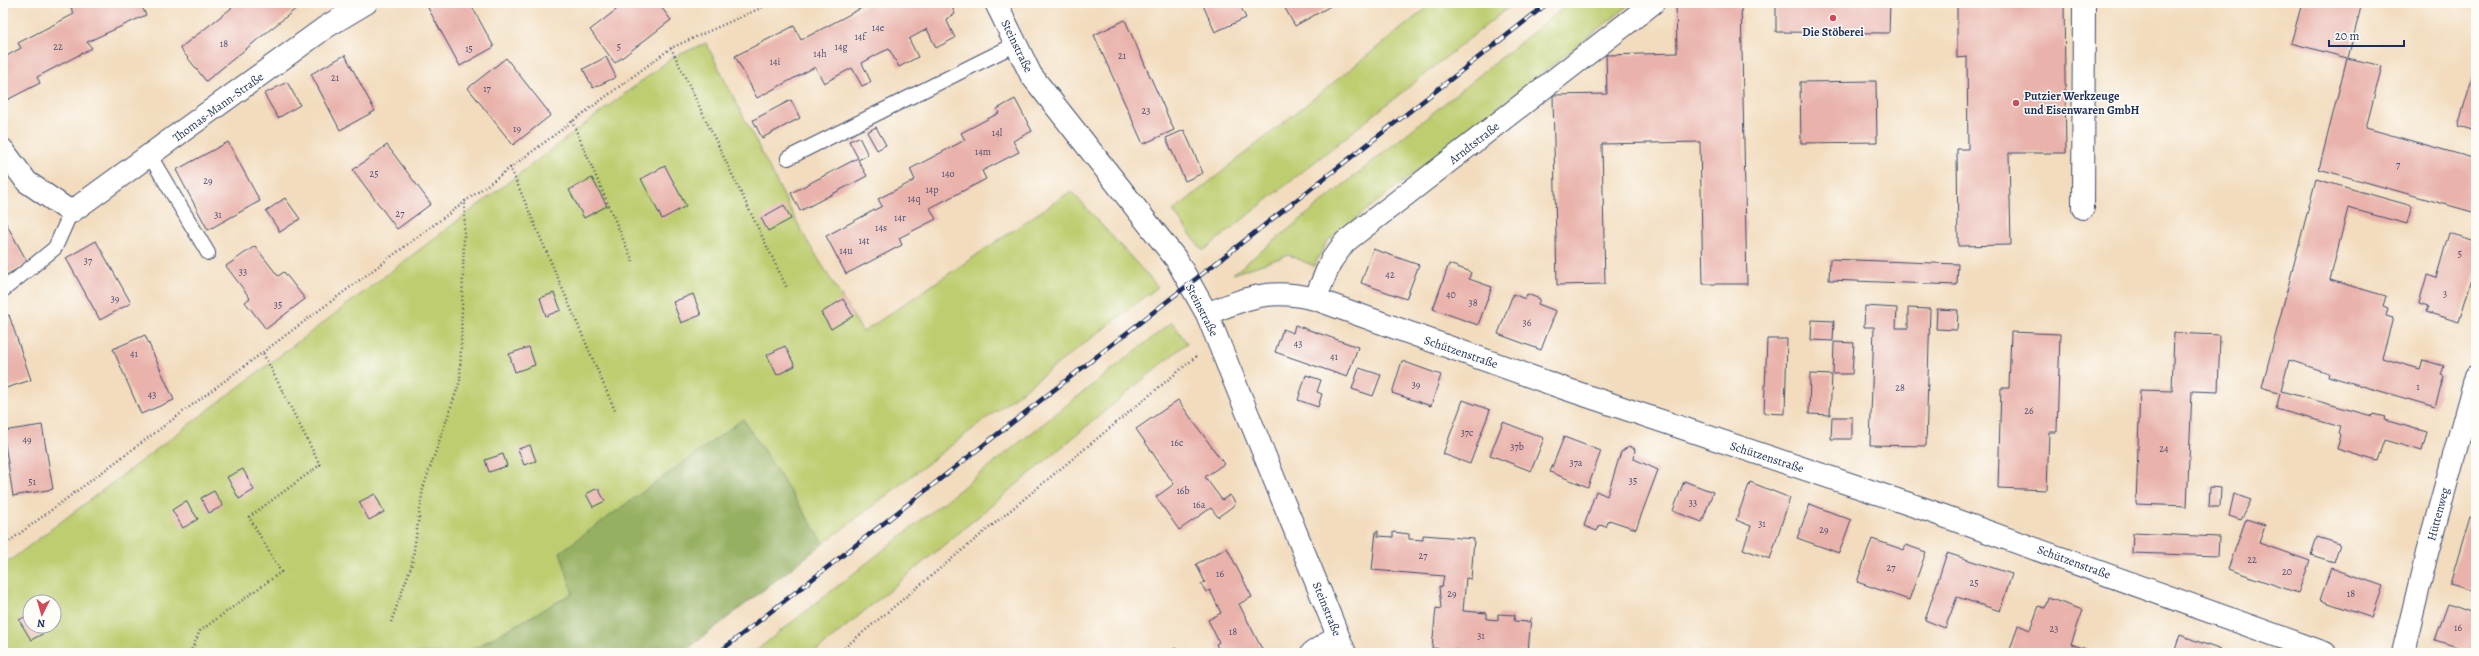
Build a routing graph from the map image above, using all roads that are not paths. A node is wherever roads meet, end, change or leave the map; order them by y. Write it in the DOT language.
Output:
graph roads {
  1 [pos="366,3"];
  2 [pos="996,3"];
  3 [pos="1653,3"];
  4 [pos="2084,3"];
  5 [pos="1016,44"];
  6 [pos="3,150"];
  7 [pos="150,156"];
  8 [pos="788,158"];
  9 [pos="2083,208"];
  10 [pos="71,212"];
  11 [pos="208,253"];
  12 [pos="3,290"];
  13 [pos="1315,299"];
  14 [pos="1208,314"];
  15 [pos="2476,376"];
  16 [pos="1341,645"];
  17 [pos="2320,652"];
  18 [pos="1312,653"];
  19 [pos="2403,653"];
  1 -- 7 [label="street, Thomas-Mann-Straße"];
  2 -- 5 [label="street, Steinstraße"];
  3 -- 13 [label="street, Arndtstraße"];
  4 -- 9 [label="street"];
  5 -- 8 [label="lane"];
  5 -- 14 [label="street, Steinstraße"];
  6 -- 10 [label="street"];
  7 -- 10 [label="street, Thomas-Mann-Straße"];
  7 -- 11 [label="lane"];
  10 -- 12 [label="lane"];
  13 -- 14 [label="street, Schützenstraße"];
  13 -- 17 [label="street, Schützenstraße"];
  14 -- 16 [label="street, Steinstraße"];
  15 -- 19 [label="street, Hüttenweg"];
  16 -- 18 [label="street"];
}
